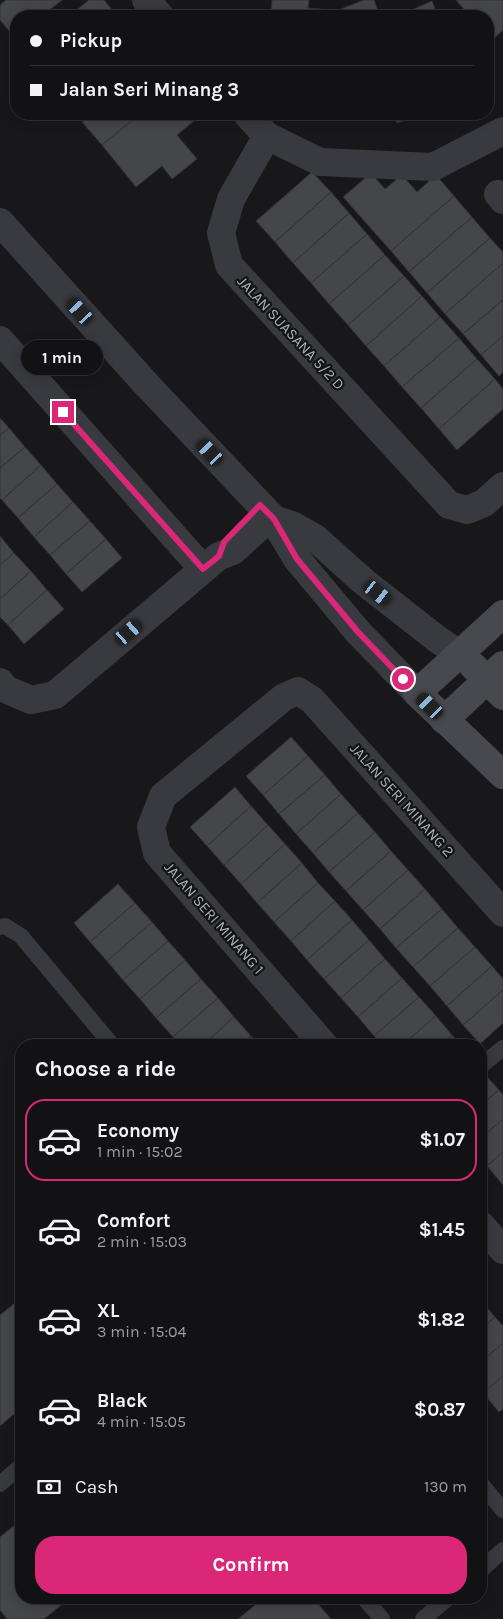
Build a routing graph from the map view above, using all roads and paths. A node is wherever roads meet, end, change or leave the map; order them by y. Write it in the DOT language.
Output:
graph roads {
  1 [pos="146,0"];
  2 [pos="155,10"];
  3 [pos="252,120"];
  4 [pos="503,131"];
  5 [pos="267,136"];
  6 [pos="0,222"];
  7 [pos="0,340"];
  8 [pos="503,486"];
  9 [pos="268,513"];
  10 [pos="218,553"];
  11 [pos="503,614"];
  12 [pos="458,653"];
  13 [pos="498,680"];
  14 [pos="0,682"];
  15 [pos="298,691"];
  16 [pos="417,693"];
  17 [pos="444,720"];
  18 [pos="503,775"];
  19 [pos="503,912"];
  20 [pos="0,927"];
  21 [pos="107,1039"];
  22 [pos="319,1039"];
  23 [pos="503,1048"];
  24 [pos="487,1061"];
  25 [pos="487,1232"];
  26 [pos="503,1250"];
  27 [pos="15,1471"];
  28 [pos="0,1484"];
  29 [pos="487,1491"];
  30 [pos="503,1510"];
  31 [pos="503,1550"];
  32 [pos="487,1565"];
  33 [pos="369,1604"];
  34 [pos="441,1604"];
  35 [pos="382,1619"];
  36 [pos="423,1619"];
  1 -- 2 [label="street"];
  3 -- 5 [label="street"];
  4 -- 5 [label="street"];
  5 -- 8 [label="street, JALAN SUASANA 5/2 D"];
  6 -- 9 [label="street"];
  7 -- 10 [label="street"];
  9 -- 10 [label="street"];
  9 -- 12 [label="street"];
  9 -- 16 [label="street"];
  10 -- 14 [label="street"];
  11 -- 12 [label="main road"];
  12 -- 13 [label="main road"];
  12 -- 16 [label="main road"];
  13 -- 17 [label="main road"];
  15 -- 19 [label="street, JALAN SERI MINANG 2"];
  15 -- 22 [label="street, JALAN SERI MINANG 1"];
  16 -- 17 [label="main road"];
  17 -- 18 [label="main road"];
  20 -- 21 [label="lane"];
  23 -- 24 [label="lane"];
  25 -- 26 [label="street"];
  27 -- 28 [label="lane"];
  29 -- 30 [label="lane"];
  31 -- 32 [label="lane"];
  33 -- 35 [label="lane"];
  34 -- 36 [label="lane"];
}
